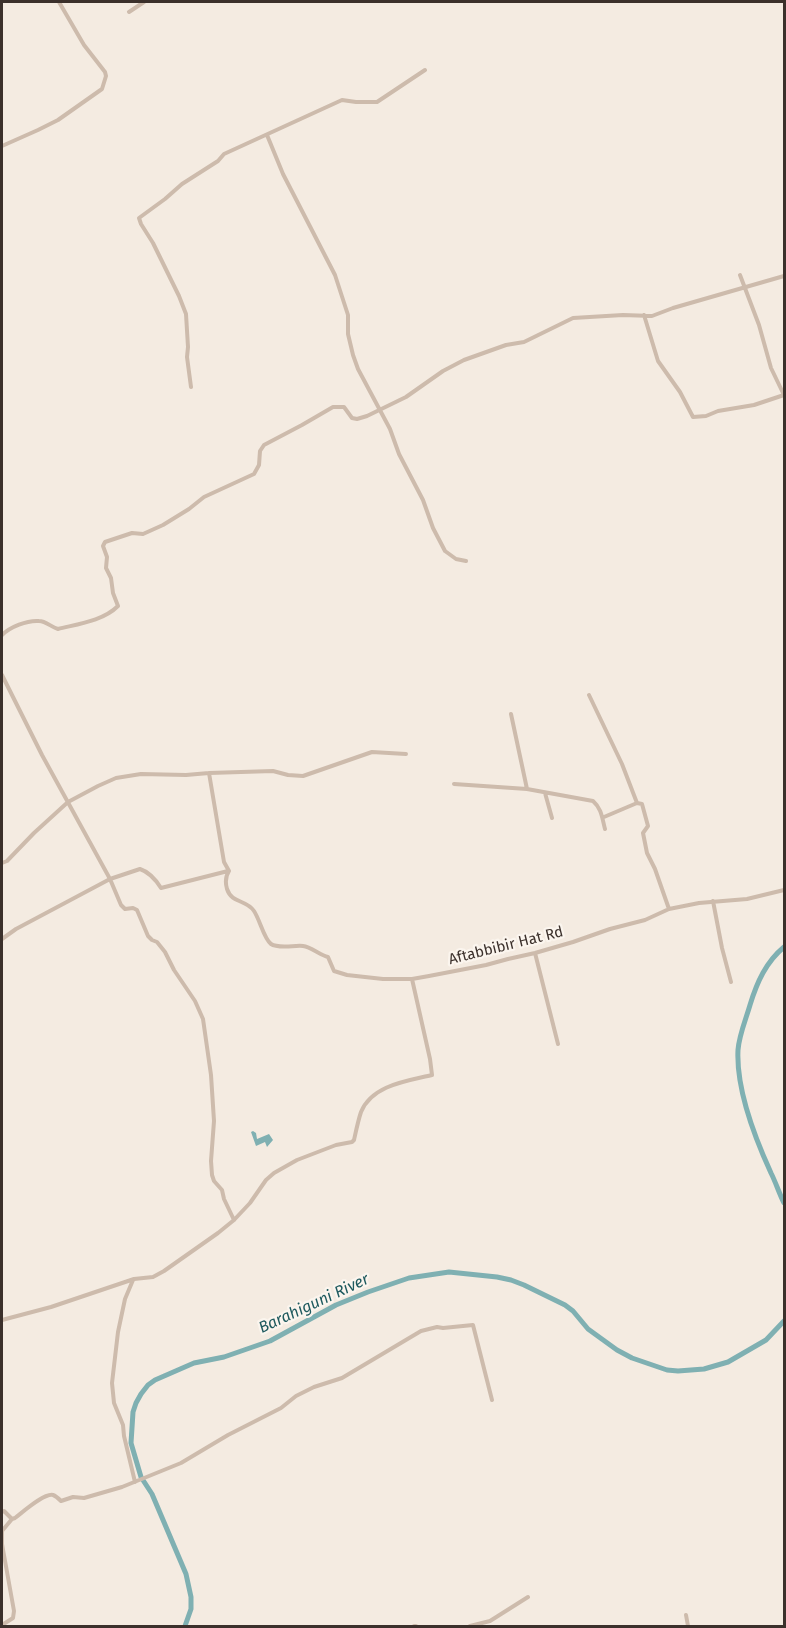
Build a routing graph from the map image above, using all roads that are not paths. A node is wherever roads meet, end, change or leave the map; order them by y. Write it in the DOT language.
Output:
graph roads {
  1 [pos="59,2"];
  2 [pos="144,2"];
  3 [pos="129,12"];
  4 [pos="425,70"];
  5 [pos="267,135"];
  6 [pos="2,146"];
  7 [pos="740,275"];
  8 [pos="784,276"];
  9 [pos="644,315"];
  10 [pos="191,387"];
  11 [pos="784,395"];
  12 [pos="380,411"];
  13 [pos="466,561"];
  14 [pos="2,635"];
  15 [pos="2,675"];
  16 [pos="589,695"];
  17 [pos="511,714"];
  18 [pos="406,754"];
  19 [pos="209,773"];
  20 [pos="454,784"];
  21 [pos="527,789"];
  22 [pos="545,793"];
  23 [pos="68,802"];
  24 [pos="637,803"];
  25 [pos="604,817"];
  26 [pos="552,818"];
  27 [pos="605,829"];
  28 [pos="2,863"];
  29 [pos="229,871"];
  30 [pos="110,879"];
  31 [pos="784,890"];
  32 [pos="713,901"];
  33 [pos="669,909"];
  34 [pos="2,939"];
  35 [pos="535,953"];
  36 [pos="412,979"];
  37 [pos="731,982"];
  38 [pos="558,1044"];
  39 [pos="234,1220"];
  40 [pos="134,1279"];
  41 [pos="2,1320"];
  42 [pos="492,1400"];
  43 [pos="137,1481"];
  44 [pos="2,1512"];
  45 [pos="12,1519"];
  46 [pos="528,1597"];
  47 [pos="686,1615"];
  48 [pos="2,1625"];
  49 [pos="470,1626"];
  50 [pos="688,1626"];
  1 -- 6 [label="street"];
  2 -- 3 [label="street"];
  4 -- 5 [label="street"];
  5 -- 10 [label="street"];
  5 -- 12 [label="street"];
  7 -- 11 [label="street"];
  8 -- 9 [label="street"];
  9 -- 11 [label="street"];
  9 -- 12 [label="street"];
  12 -- 13 [label="street"];
  12 -- 14 [label="street"];
  15 -- 23 [label="street"];
  16 -- 24 [label="street"];
  17 -- 21 [label="street"];
  18 -- 19 [label="street"];
  19 -- 23 [label="street"];
  19 -- 29 [label="street"];
  20 -- 21 [label="street"];
  21 -- 22 [label="street"];
  22 -- 25 [label="street"];
  22 -- 26 [label="street"];
  23 -- 28 [label="street"];
  23 -- 30 [label="street"];
  24 -- 25 [label="street"];
  24 -- 33 [label="street"];
  25 -- 27 [label="street"];
  29 -- 30 [label="street"];
  29 -- 36 [label="street, Aftabbibir Hat Rd"];
  30 -- 34 [label="street"];
  30 -- 39 [label="street"];
  31 -- 32 [label="street, Aftabbibir Hat Rd"];
  32 -- 33 [label="street, Aftabbibir Hat Rd"];
  32 -- 37 [label="street"];
  33 -- 35 [label="street, Aftabbibir Hat Rd"];
  35 -- 36 [label="street, Aftabbibir Hat Rd"];
  35 -- 38 [label="street"];
  36 -- 39 [label="street"];
  39 -- 40 [label="street"];
  40 -- 41 [label="street"];
  40 -- 43 [label="street"];
  42 -- 43 [label="street"];
  43 -- 45 [label="street"];
  44 -- 45 [label="street"];
  45 -- 48 [label="street"];
  46 -- 49 [label="street"];
  47 -- 50 [label="street"];
}
